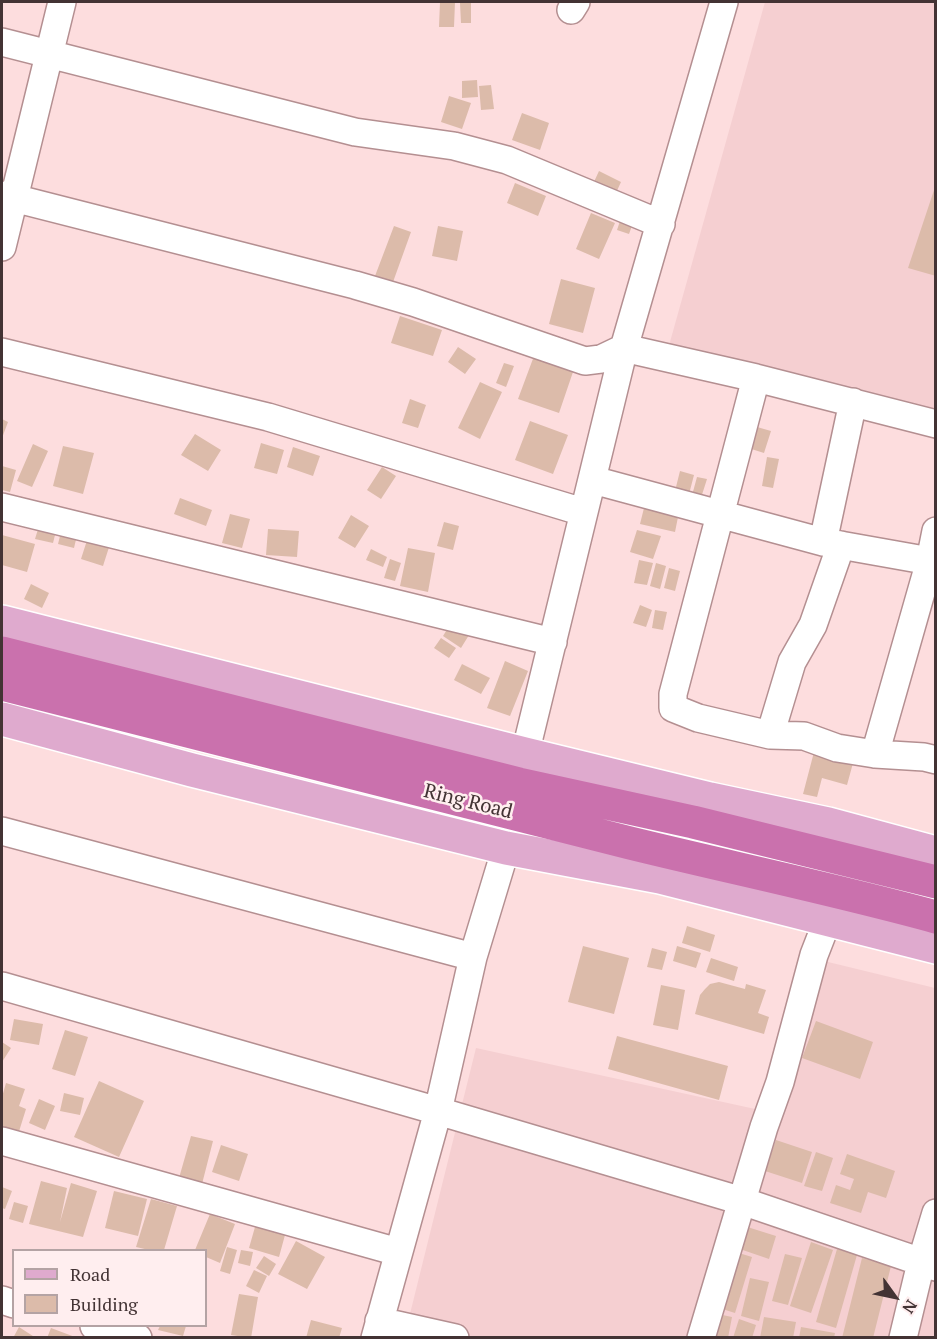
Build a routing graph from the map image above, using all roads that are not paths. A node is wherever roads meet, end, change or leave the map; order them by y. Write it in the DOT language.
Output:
graph roads {
  1 [pos="62,2"];
  2 [pos="724,2"];
  3 [pos="2,42"];
  4 [pos="49,56"];
  5 [pos="8,196"];
  6 [pos="661,224"];
  7 [pos="2,247"];
  8 [pos="624,348"];
  9 [pos="2,352"];
  10 [pos="756,378"];
  11 [pos="853,402"];
  12 [pos="936,424"];
  13 [pos="593,480"];
  14 [pos="2,507"];
  15 [pos="583,512"];
  16 [pos="721,514"];
  17 [pos="935,532"];
  18 [pos="832,543"];
  19 [pos="930,561"];
  20 [pos="2,622"];
  21 [pos="553,642"];
  22 [pos="2,654"];
  23 [pos="2,684"];
  24 [pos="2,719"];
  25 [pos="770,735"];
  26 [pos="874,754"];
  27 [pos="936,760"];
  28 [pos="519,784"];
  29 [pos="2,831"];
  30 [pos="506,848"];
  31 [pos="936,853"];
  32 [pos="936,882"];
  33 [pos="936,917"];
  34 [pos="828,919"];
  35 [pos="936,947"];
  36 [pos="473,957"];
  37 [pos="2,986"];
  38 [pos="438,1111"];
  39 [pos="2,1141"];
  40 [pos="742,1202"];
  41 [pos="936,1213"];
  42 [pos="398,1252"];
  43 [pos="928,1265"];
  44 [pos="98,1327"];
  45 [pos="377,1330"];
  46 [pos="138,1338"];
  47 [pos="455,1338"];
  48 [pos="701,1338"];
  49 [pos="903,1338"];
  1 -- 4 [label="street"];
  2 -- 6 [label="street"];
  3 -- 4 [label="street"];
  4 -- 5 [label="street"];
  4 -- 6 [label="street"];
  5 -- 7 [label="street"];
  5 -- 8 [label="street"];
  6 -- 8 [label="street"];
  8 -- 10 [label="street"];
  8 -- 13 [label="street"];
  9 -- 15 [label="street"];
  10 -- 11 [label="street"];
  10 -- 16 [label="street"];
  11 -- 12 [label="street"];
  11 -- 18 [label="street"];
  13 -- 15 [label="street"];
  13 -- 16 [label="street"];
  14 -- 21 [label="street"];
  15 -- 21 [label="street"];
  16 -- 18 [label="street"];
  16 -- 25 [label="street"];
  17 -- 19 [label="street"];
  18 -- 19 [label="street"];
  18 -- 25 [label="street"];
  19 -- 26 [label="street"];
  20 -- 28 [label="main road"];
  21 -- 28 [label="street"];
  22 -- 28 [label="highway, Ring Road"];
  23 -- 28 [label="highway, Ring Road"];
  24 -- 30 [label="main road"];
  25 -- 26 [label="street"];
  26 -- 27 [label="street"];
  28 -- 30 [label="main road"];
  28 -- 31 [label="main road"];
  28 -- 32 [label="highway, Ring Road"];
  28 -- 33 [label="highway, Ring Road"];
  29 -- 36 [label="street"];
  30 -- 34 [label="main road"];
  30 -- 36 [label="street"];
  34 -- 35 [label="main road"];
  34 -- 40 [label="street"];
  36 -- 38 [label="street"];
  37 -- 38 [label="street"];
  38 -- 40 [label="street"];
  38 -- 42 [label="street"];
  39 -- 42 [label="street"];
  40 -- 43 [label="street"];
  40 -- 48 [label="street"];
  41 -- 43 [label="street"];
  42 -- 45 [label="street"];
  43 -- 49 [label="street"];
  44 -- 46 [label="street"];
  45 -- 47 [label="street"];
}
